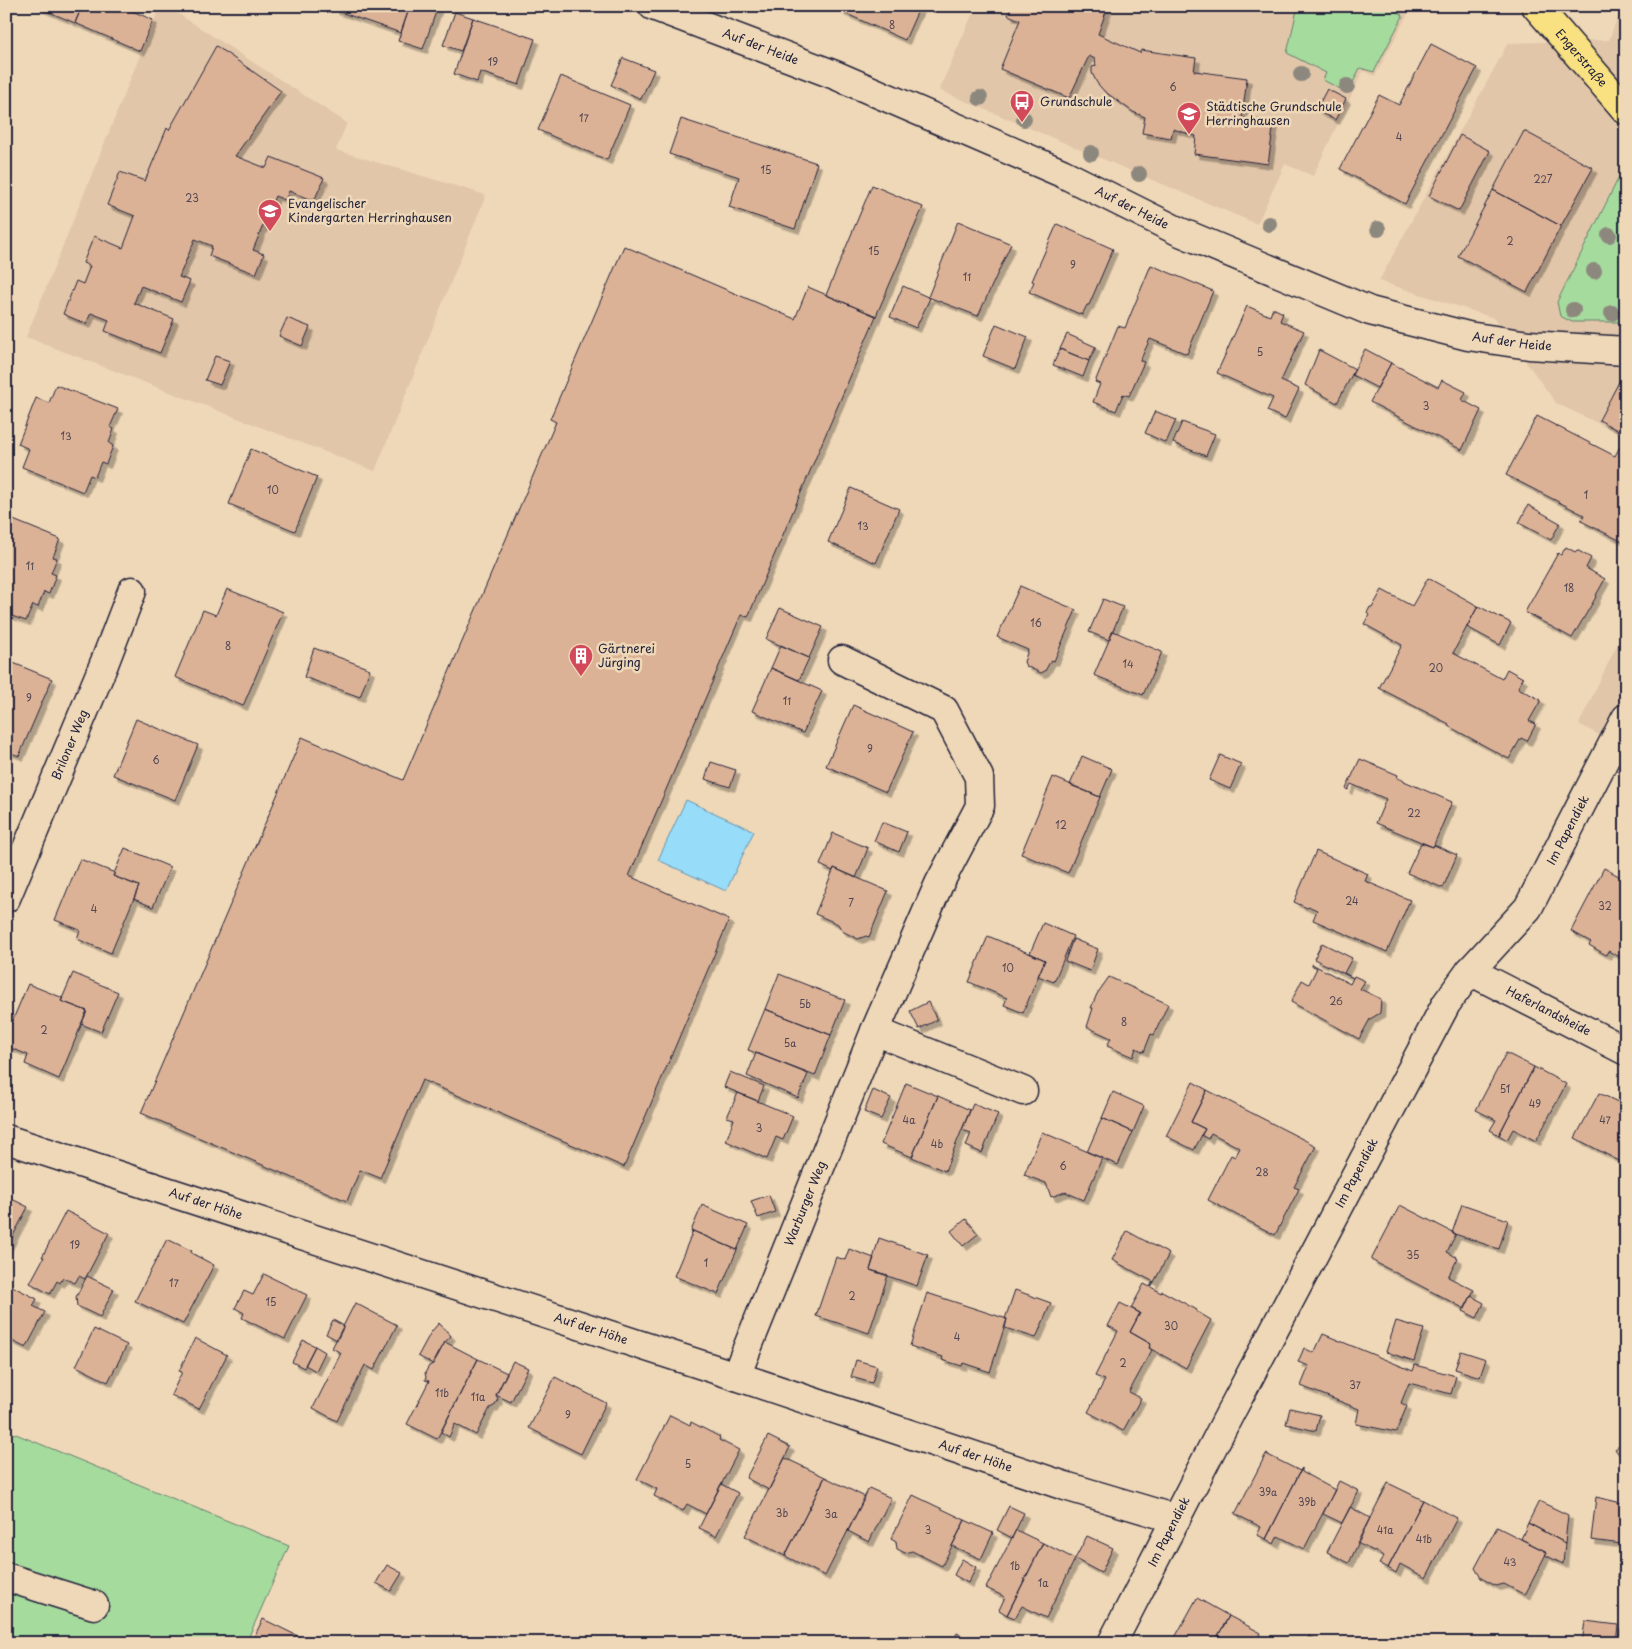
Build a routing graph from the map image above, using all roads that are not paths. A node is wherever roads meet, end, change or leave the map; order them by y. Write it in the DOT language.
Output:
graph roads {
  1 [pos="652,6"];
  2 [pos="1536,6"];
  3 [pos="1626,110"];
  4 [pos="1626,351"];
  5 [pos="132,590"];
  6 [pos="842,660"];
  7 [pos="1626,718"];
  8 [pos="6,898"];
  9 [pos="1470,971"];
  10 [pos="875,1031"];
  11 [pos="1626,1051"];
  12 [pos="1022,1091"];
  13 [pos="6,1139"];
  14 [pos="736,1376"];
  15 [pos="1176,1519"];
  16 [pos="6,1577"];
  17 [pos="94,1605"];
  18 [pos="1112,1643"];
  1 -- 4 [label="street, Auf der Heide"];
  2 -- 3 [label="main road, Engerstraße"];
  5 -- 8 [label="street, Briloner Weg"];
  6 -- 10 [label="street, Warburger Weg"];
  7 -- 9 [label="street, Im Papendiek"];
  9 -- 11 [label="street, Haferlandsheide"];
  9 -- 15 [label="street, Im Papendiek"];
  10 -- 12 [label="street"];
  10 -- 14 [label="street, Warburger Weg"];
  13 -- 14 [label="street, Auf der Höhe"];
  14 -- 15 [label="street, Auf der Höhe"];
  15 -- 18 [label="street, Im Papendiek"];
  16 -- 17 [label="street"];
}
